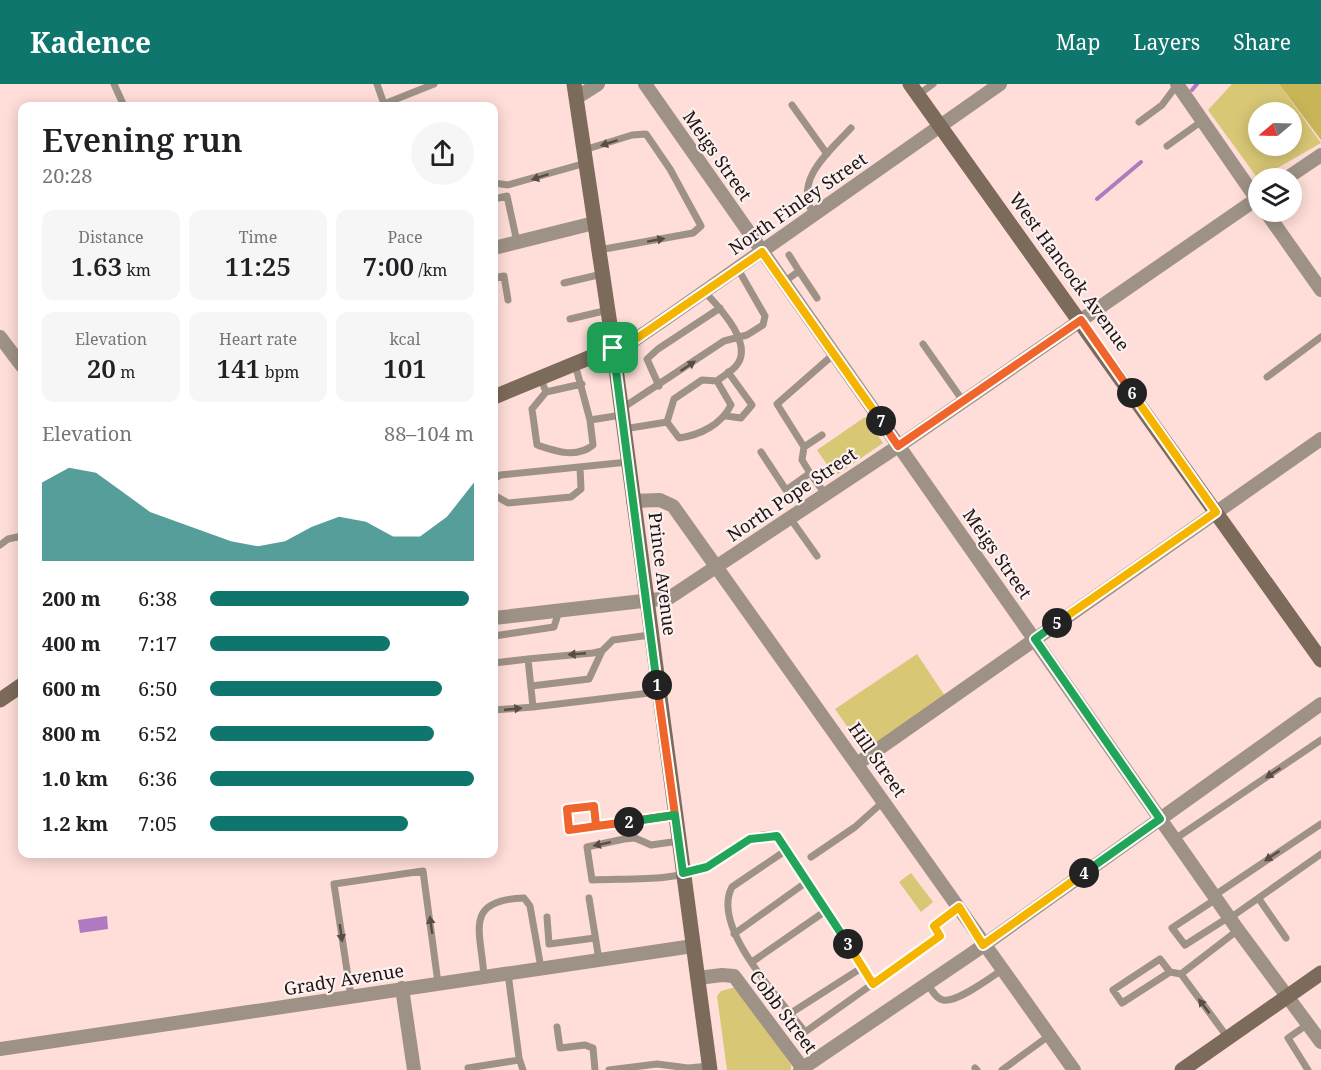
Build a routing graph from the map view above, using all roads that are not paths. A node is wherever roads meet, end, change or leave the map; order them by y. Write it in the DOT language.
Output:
graph roads {
  1 [pos="114,84"];
  2 [pos="377,84"];
  3 [pos="434,84"];
  4 [pos="598,84"];
  5 [pos="645,84"];
  6 [pos="933,84"];
  7 [pos="1000,84"];
  8 [pos="1177,84"];
  9 [pos="914,90"];
  10 [pos="575,91"];
  11 [pos="122,102"];
  12 [pos="383,102"];
  13 [pos="391,102"];
  14 [pos="792,105"];
  15 [pos="1202,121"];
  16 [pos="1139,122"];
  17 [pos="939,126"];
  18 [pos="851,128"];
  19 [pos="1167,146"];
  20 [pos="827,153"];
  21 [pos="1321,154"];
  22 [pos="585,157"];
  23 [pos="1301,168"];
  24 [pos="498,184"];
  25 [pos="1248,185"];
  26 [pos="498,198"];
  27 [pos="1248,206"];
  28 [pos="814,215"];
  29 [pos="1273,222"];
  30 [pos="594,223"];
  31 [pos="517,242"];
  32 [pos="498,247"];
  33 [pos="598,250"];
  34 [pos="762,252"];
  35 [pos="789,255"];
  36 [pos="738,268"];
  37 [pos="799,271"];
  38 [pos="602,274"];
  39 [pos="498,277"];
  40 [pos="784,282"];
  41 [pos="564,283"];
  42 [pos="1321,290"];
  43 [pos="705,292"];
  44 [pos="817,298"];
  45 [pos="508,300"];
  46 [pos="720,308"];
  47 [pos="608,310"];
  48 [pos="570,319"];
  49 [pos="1081,320"];
  50 [pos="0,337"];
  51 [pos="738,337"];
  52 [pos="1321,337"];
  53 [pos="923,344"];
  54 [pos="613,348"];
  55 [pos="834,354"];
  56 [pos="18,361"];
  57 [pos="575,363"];
  58 [pos="728,372"];
  59 [pos="540,377"];
  60 [pos="1267,377"];
  61 [pos="717,381"];
  62 [pos="582,384"];
  63 [pos="658,386"];
  64 [pos="546,392"];
  65 [pos="498,395"];
  66 [pos="963,401"];
  67 [pos="726,416"];
  68 [pos="622,418"];
  69 [pos="590,420"];
  70 [pos="667,422"];
  71 [pos="822,435"];
  72 [pos="1321,439"];
  73 [pos="898,446"];
  74 [pos="804,447"];
  75 [pos="761,452"];
  76 [pos="628,462"];
  77 [pos="580,467"];
  78 [pos="810,473"];
  79 [pos="498,476"];
  80 [pos="825,494"];
  81 [pos="498,497"];
  82 [pos="633,501"];
  83 [pos="1216,512"];
  84 [pos="790,518"];
  85 [pos="18,537"];
  86 [pos="0,545"];
  87 [pos="817,556"];
  88 [pos="717,567"];
  89 [pos="646,602"];
  90 [pos="559,611"];
  91 [pos="498,618"];
  92 [pos="498,635"];
  93 [pos="650,635"];
  94 [pos="1035,639"];
  95 [pos="603,651"];
  96 [pos="528,659"];
  97 [pos="1321,660"];
  98 [pos="498,663"];
  99 [pos="531,686"];
  100 [pos="18,688"];
  101 [pos="658,692"];
  102 [pos="0,700"];
  103 [pos="1321,704"];
  104 [pos="533,707"];
  105 [pos="498,710"];
  106 [pos="1321,740"];
  107 [pos="857,764"];
  108 [pos="884,801"];
  109 [pos="675,815"];
  110 [pos="1160,819"];
  111 [pos="1321,824"];
  112 [pos="596,826"];
  113 [pos="1175,839"];
  114 [pos="679,841"];
  115 [pos="788,849"];
  116 [pos="1321,854"];
  117 [pos="811,857"];
  118 [pos="683,873"];
  119 [pos="808,881"];
  120 [pos="1216,896"];
  121 [pos="589,898"];
  122 [pos="1259,899"];
  123 [pos="959,907"];
  124 [pos="827,910"];
  125 [pos="547,916"];
  126 [pos="1230,918"];
  127 [pos="1238,930"];
  128 [pos="734,934"];
  129 [pos="595,938"];
  130 [pos="1286,938"];
  131 [pos="983,945"];
  132 [pos="693,946"];
  133 [pos="599,960"];
  134 [pos="752,962"];
  135 [pos="863,967"];
  136 [pos="541,968"];
  137 [pos="1002,970"];
  138 [pos="1170,972"];
  139 [pos="508,973"];
  140 [pos="1321,973"];
  141 [pos="1181,974"];
  142 [pos="484,976"];
  143 [pos="698,978"];
  144 [pos="438,983"];
  145 [pos="927,983"];
  146 [pos="873,984"];
  147 [pos="402,988"];
  148 [pos="1288,996"];
  149 [pos="351,997"];
  150 [pos="791,1013"];
  151 [pos="1308,1024"];
  152 [pos="557,1027"];
  153 [pos="1050,1035"];
  154 [pos="1228,1038"];
  155 [pos="1321,1042"];
  156 [pos="0,1049"];
  157 [pos="519,1060"];
  158 [pos="468,1068"];
  159 [pos="710,1068"];
  160 [pos="802,1069"];
  161 [pos="414,1070"];
  162 [pos="523,1070"];
  163 [pos="595,1070"];
  164 [pos="609,1070"];
  165 [pos="1002,1070"];
  166 [pos="1074,1070"];
  167 [pos="1182,1070"];
  168 [pos="1308,1070"];
  1 -- 11 [label="lane"];
  2 -- 12 [label="lane"];
  3 -- 13 [label="lane"];
  4 -- 10 [label="street"];
  5 -- 34 [label="street, Meigs Street"];
  6 -- 9 [label="lane"];
  7 -- 17 [label="street, North Finley Street"];
  8 -- 15 [label="street"];
  8 -- 16 [label="lane"];
  9 -- 17 [label="main road, West Hancock Avenue"];
  10 -- 22 [label="main road, Prince Avenue"];
  14 -- 20 [label="lane"];
  15 -- 19 [label="lane"];
  15 -- 25 [label="street"];
  17 -- 28 [label="street, North Finley Street"];
  17 -- 49 [label="main road, West Hancock Avenue"];
  18 -- 20 [label="lane"];
  20 -- 28 [label="lane"];
  21 -- 23 [label="street"];
  22 -- 24 [label="lane, one-way"];
  22 -- 30 [label="main road, Prince Avenue"];
  33 -- 22 [label="lane, one-way"];
  26 -- 31 [label="lane"];
  27 -- 49 [label="street, North Pope Street"];
  28 -- 34 [label="street, North Finley Street"];
  29 -- 42 [label="street"];
  30 -- 31 [label="street"];
  30 -- 33 [label="main road, Prince Avenue"];
  31 -- 32 [label="street"];
  33 -- 38 [label="main road, Prince Avenue"];
  34 -- 36 [label="street, North Finley Street"];
  34 -- 40 [label="street, Meigs Street"];
  35 -- 37 [label="lane"];
  36 -- 43 [label="street, North Finley Street"];
  36 -- 51 [label="lane"];
  37 -- 40 [label="lane"];
  37 -- 44 [label="lane"];
  38 -- 41 [label="lane"];
  38 -- 47 [label="main road, Prince Avenue"];
  39 -- 45 [label="lane"];
  40 -- 55 [label="street, Meigs Street"];
  43 -- 46 [label="lane"];
  43 -- 54 [label="street, North Finley Street"];
  46 -- 51 [label="lane"];
  46 -- 63 [label="lane"];
  47 -- 48 [label="lane"];
  47 -- 54 [label="main road, Prince Avenue"];
  49 -- 66 [label="street, North Pope Street"];
  49 -- 83 [label="main road, West Hancock Avenue"];
  50 -- 56 [label="street"];
  51 -- 58 [label="lane"];
  63 -- 51 [label="lane, one-way"];
  52 -- 60 [label="lane"];
  53 -- 66 [label="lane"];
  54 -- 57 [label="main road"];
  54 -- 68 [label="main road, Prince Avenue"];
  55 -- 73 [label="street, Meigs Street"];
  55 -- 74 [label="lane"];
  57 -- 59 [label="main road"];
  57 -- 62 [label="lane"];
  58 -- 61 [label="lane"];
  58 -- 67 [label="lane"];
  59 -- 64 [label="lane"];
  59 -- 65 [label="main road"];
  61 -- 67 [label="lane"];
  61 -- 70 [label="lane"];
  62 -- 64 [label="lane"];
  62 -- 69 [label="lane"];
  63 -- 68 [label="lane"];
  64 -- 69 [label="lane"];
  66 -- 73 [label="street, North Pope Street"];
  67 -- 70 [label="lane"];
  68 -- 69 [label="lane"];
  68 -- 70 [label="lane"];
  68 -- 76 [label="main road, Prince Avenue"];
  71 -- 74 [label="lane"];
  72 -- 83 [label="street"];
  73 -- 80 [label="street, North Pope Street"];
  73 -- 94 [label="street, Meigs Street"];
  74 -- 78 [label="lane"];
  75 -- 78 [label="lane"];
  76 -- 77 [label="lane"];
  76 -- 82 [label="main road, Prince Avenue"];
  77 -- 79 [label="lane"];
  77 -- 81 [label="lane"];
  78 -- 80 [label="lane"];
  80 -- 84 [label="street, North Pope Street"];
  82 -- 88 [label="street, Hill Street"];
  82 -- 89 [label="main road, Prince Avenue"];
  83 -- 94 [label="street"];
  83 -- 97 [label="main road, West Hancock Avenue"];
  84 -- 87 [label="lane"];
  84 -- 88 [label="street, North Pope Street"];
  85 -- 86 [label="lane"];
  88 -- 89 [label="street, North Pope Street"];
  88 -- 107 [label="street, Hill Street"];
  89 -- 90 [label="street, North Pope Street"];
  89 -- 93 [label="main road, Prince Avenue"];
  90 -- 91 [label="street, North Pope Street"];
  90 -- 92 [label="lane"];
  93 -- 95 [label="lane"];
  93 -- 101 [label="main road, Prince Avenue"];
  94 -- 107 [label="street"];
  94 -- 110 [label="street, Meigs Street"];
  95 -- 96 [label="lane, one-way"];
  95 -- 99 [label="lane"];
  96 -- 98 [label="lane"];
  96 -- 99 [label="lane"];
  99 -- 104 [label="lane"];
  100 -- 102 [label="main road"];
  101 -- 104 [label="lane"];
  101 -- 109 [label="main road, Prince Avenue"];
  103 -- 110 [label="street"];
  105 -- 104 [label="lane, one-way"];
  106 -- 113 [label="lane, one-way"];
  107 -- 108 [label="street, Hill Street"];
  108 -- 117 [label="lane"];
  108 -- 123 [label="street, Hill Street"];
  109 -- 112 [label="lane"];
  109 -- 114 [label="main road, Prince Avenue"];
  110 -- 113 [label="street, Meigs Street"];
  110 -- 131 [label="street"];
  111 -- 120 [label="lane, one-way"];
  112 -- 112 [label="lane"];
  113 -- 120 [label="street, Meigs Street"];
  114 -- 118 [label="main road, Prince Avenue"];
  114 -- 118 [label="lane, one-way"];
  115 -- 118 [label="lane"];
  115 -- 119 [label="lane"];
  115 -- 128 [label="lane"];
  116 -- 122 [label="lane"];
  118 -- 132 [label="main road, Prince Avenue"];
  119 -- 124 [label="lane"];
  119 -- 128 [label="lane"];
  120 -- 126 [label="street, Meigs Street"];
  120 -- 126 [label="lane"];
  121 -- 129 [label="lane"];
  122 -- 126 [label="lane"];
  122 -- 130 [label="lane"];
  123 -- 131 [label="street, Hill Street"];
  123 -- 146 [label="lane"];
  124 -- 134 [label="lane"];
  124 -- 135 [label="lane"];
  125 -- 129 [label="lane"];
  126 -- 127 [label="street, Meigs Street"];
  127 -- 141 [label="lane"];
  127 -- 148 [label="street, Meigs Street"];
  128 -- 134 [label="lane"];
  129 -- 133 [label="lane"];
  131 -- 137 [label="street, Hill Street"];
  131 -- 145 [label="street"];
  132 -- 133 [label="street, Grady Avenue"];
  132 -- 143 [label="main road, Prince Avenue"];
  133 -- 136 [label="street, Grady Avenue"];
  134 -- 150 [label="lane"];
  135 -- 146 [label="lane"];
  135 -- 150 [label="lane"];
  136 -- 139 [label="street, Grady Avenue"];
  136 -- 142 [label="lane"];
  137 -- 145 [label="lane"];
  137 -- 153 [label="street, Hill Street"];
  138 -- 138 [label="lane"];
  138 -- 141 [label="lane"];
  139 -- 142 [label="street, Grady Avenue"];
  139 -- 157 [label="lane"];
  140 -- 148 [label="main road"];
  154 -- 141 [label="lane, one-way"];
  142 -- 144 [label="street, Grady Avenue"];
  143 -- 159 [label="main road, Prince Avenue"];
  143 -- 160 [label="street, Cobb Street"];
  144 -- 147 [label="street, Grady Avenue"];
  144 -- 149 [label="lane, one-way"];
  145 -- 160 [label="street"];
  146 -- 150 [label="lane"];
  147 -- 149 [label="street, Grady Avenue"];
  147 -- 161 [label="street"];
  148 -- 151 [label="street, Meigs Street"];
  148 -- 154 [label="main road"];
  149 -- 156 [label="street, Grady Avenue"];
  151 -- 155 [label="street, Meigs Street"];
  151 -- 168 [label="lane"];
  152 -- 163 [label="lane"];
  153 -- 165 [label="lane"];
  153 -- 166 [label="street, Hill Street"];
  154 -- 167 [label="main road"];
  157 -- 158 [label="lane"];
  157 -- 162 [label="lane"];
  159 -- 164 [label="lane"];
}
